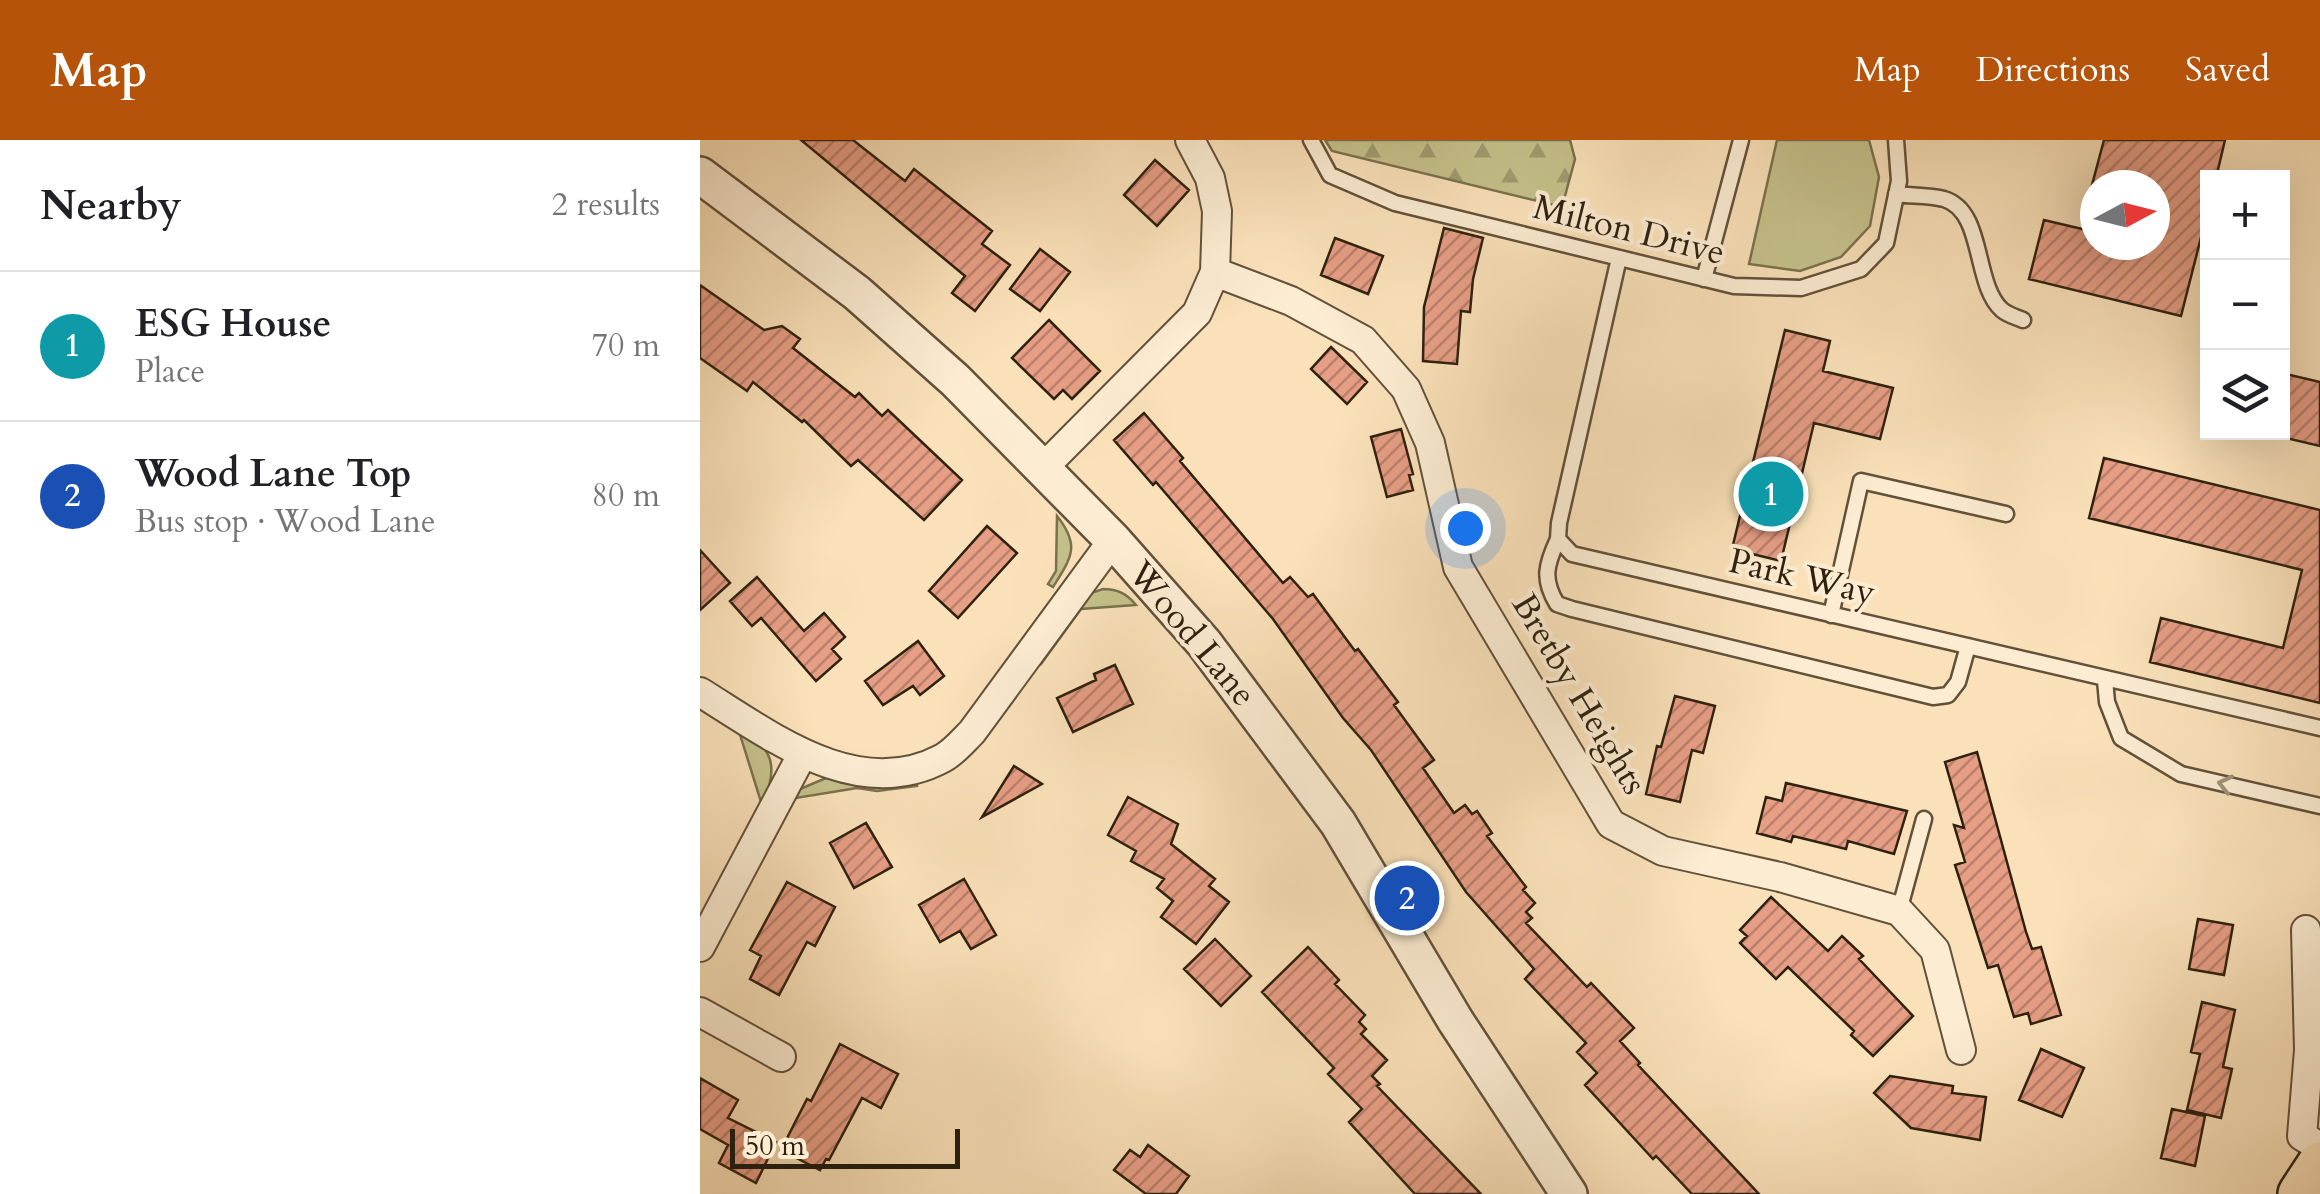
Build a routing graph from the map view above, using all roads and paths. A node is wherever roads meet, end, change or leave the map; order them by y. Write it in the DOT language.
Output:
graph roads {
  1 [pos="1190,140"];
  2 [pos="1311,140"];
  3 [pos="1741,140"];
  4 [pos="1896,140"];
  5 [pos="700,175"];
  6 [pos="1897,188"];
  7 [pos="1619,258"];
  8 [pos="1215,272"];
  9 [pos="1704,279"];
  10 [pos="2024,320"];
  11 [pos="1042,468"];
  12 [pos="2006,514"];
  13 [pos="1558,539"];
  14 [pos="1113,540"];
  15 [pos="1831,615"];
  16 [pos="1968,646"];
  17 [pos="2105,680"];
  18 [pos="700,692"];
  19 [pos="2320,728"];
  20 [pos="802,754"];
  21 [pos="2320,806"];
  22 [pos="1924,819"];
  23 [pos="1899,911"];
  24 [pos="2306,930"];
  25 [pos="700,947"];
  26 [pos="700,1012"];
  27 [pos="1961,1050"];
  28 [pos="781,1057"];
  29 [pos="2320,1147"];
  30 [pos="2320,1165"];
  31 [pos="1569,1194"];
  32 [pos="2302,1194"];
  1 -- 8 [label="street"];
  2 -- 7 [label="lane, Milton Drive"];
  3 -- 9 [label="lane"];
  4 -- 6 [label="lane, Milton Drive"];
  5 -- 11 [label="street, Wood Lane"];
  6 -- 9 [label="lane, Milton Drive"];
  6 -- 10 [label="lane"];
  7 -- 9 [label="lane, Milton Drive"];
  7 -- 13 [label="lane"];
  8 -- 11 [label="street"];
  8 -- 23 [label="street, Bretby Heights"];
  11 -- 14 [label="street, Wood Lane"];
  12 -- 15 [label="lane"];
  13 -- 15 [label="lane, Park Way"];
  13 -- 16 [label="lane"];
  14 -- 20 [label="street"];
  14 -- 31 [label="street, Wood Lane"];
  15 -- 16 [label="lane, Park Way"];
  16 -- 17 [label="lane, Park Way"];
  17 -- 19 [label="lane, Park Way"];
  21 -- 17 [label="lane, one-way"];
  18 -- 20 [label="street"];
  20 -- 25 [label="street"];
  22 -- 23 [label="lane"];
  23 -- 27 [label="street"];
  24 -- 29 [label="street"];
  26 -- 28 [label="street"];
  30 -- 32 [label="highway"];
}
